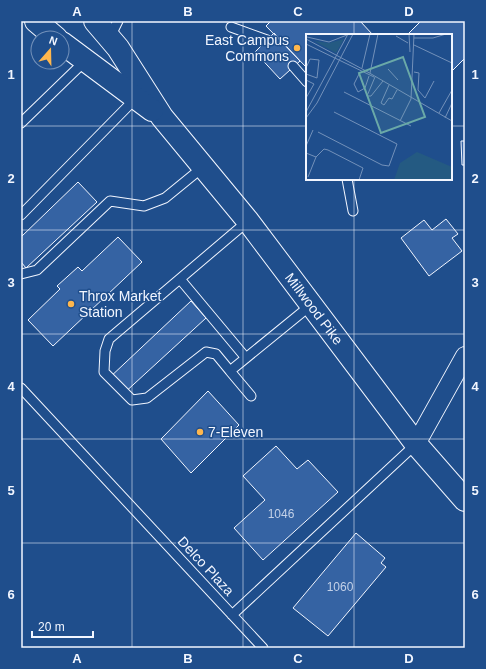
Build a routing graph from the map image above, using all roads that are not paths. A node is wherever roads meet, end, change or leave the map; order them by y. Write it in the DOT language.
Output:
graph roads {
  1 [pos="36,21"];
  2 [pos="95,21"];
  3 [pos="231,27"];
  4 [pos="47,30"];
  5 [pos="114,30"];
  6 [pos="267,40"];
  7 [pos="70,49"];
  8 [pos="85,61"];
  9 [pos="293,66"];
  10 [pos="306,81"];
  11 [pos="136,98"];
  12 [pos="162,118"];
  13 [pos="21,123"];
  14 [pos="203,167"];
  15 [pos="347,180"];
  16 [pos="353,211"];
  17 [pos="21,216"];
  18 [pos="248,221"];
  19 [pos="21,274"];
  20 [pos="180,279"];
  21 [pos="311,305"];
  22 [pos="465,356"];
  23 [pos="246,358"];
  24 [pos="230,371"];
  25 [pos="21,388"];
  26 [pos="251,396"];
  27 [pos="416,444"];
  28 [pos="465,500"];
  29 [pos="232,615"];
  30 [pos="263,648"];
  1 -- 4 [label="highway"];
  2 -- 5 [label="highway, Millwood Pike"];
  3 -- 6 [label="lane"];
  5 -- 12 [label="highway, Millwood Pike"];
  7 -- 8 [label="highway, Millwood Pike"];
  8 -- 11 [label="highway, Millwood Pike"];
  8 -- 13 [label="lane"];
  9 -- 10 [label="lane"];
  11 -- 12 [label="highway, Millwood Pike"];
  11 -- 17 [label="lane"];
  12 -- 14 [label="highway, Millwood Pike"];
  14 -- 18 [label="highway, Millwood Pike"];
  14 -- 19 [label="lane"];
  15 -- 16 [label="lane"];
  18 -- 20 [label="lane"];
  18 -- 21 [label="highway, Millwood Pike"];
  20 -- 23 [label="lane"];
  20 -- 24 [label="lane"];
  21 -- 23 [label="lane"];
  21 -- 27 [label="highway, Millwood Pike"];
  22 -- 27 [label="street"];
  23 -- 24 [label="lane"];
  24 -- 26 [label="lane"];
  25 -- 29 [label="lane, Delco Plaza"];
  27 -- 28 [label="highway, Millwood Pike"];
  27 -- 29 [label="lane, Delco Plaza"];
  29 -- 30 [label="lane"];
}
